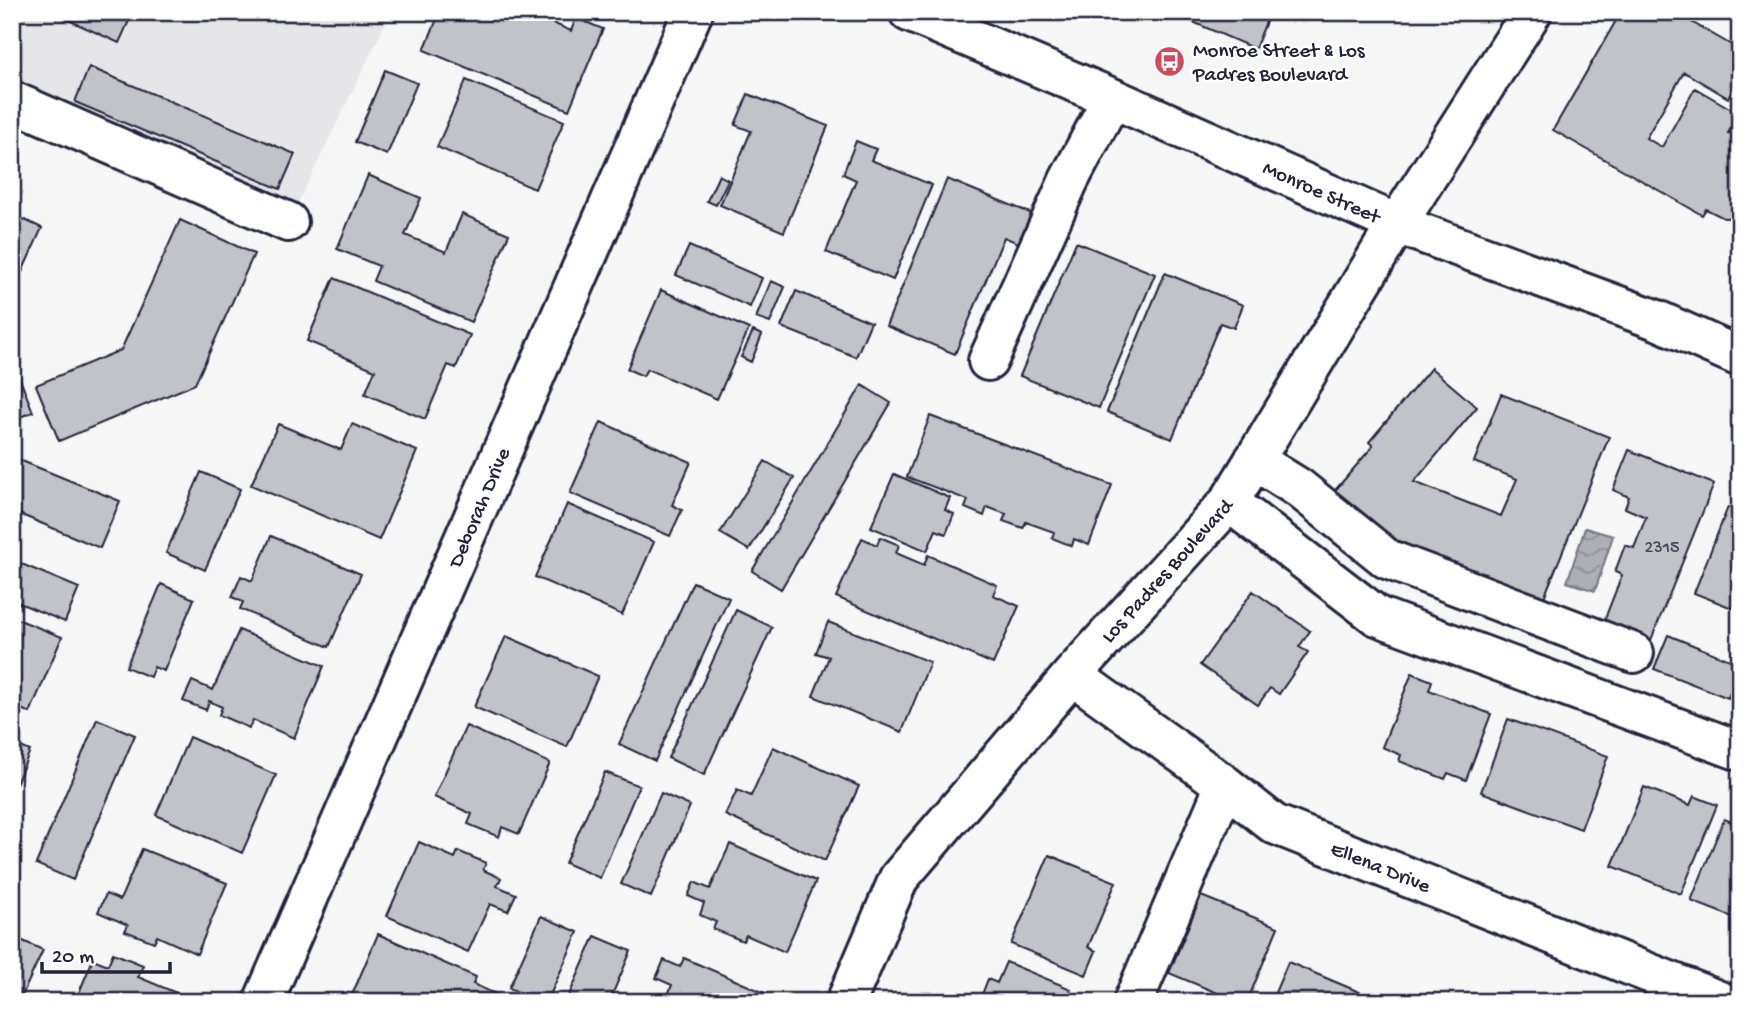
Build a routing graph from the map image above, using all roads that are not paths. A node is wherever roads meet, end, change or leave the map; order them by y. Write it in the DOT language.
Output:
graph roads {
  1 [pos="692,12"];
  2 [pos="909,12"];
  3 [pos="1532,12"];
  4 [pos="1112,98"];
  5 [pos="12,101"];
  6 [pos="288,222"];
  7 [pos="1397,224"];
  8 [pos="1740,357"];
  9 [pos="988,361"];
  10 [pos="1254,460"];
  11 [pos="1229,502"];
  12 [pos="1634,653"];
  13 [pos="1072,675"];
  14 [pos="1740,751"];
  15 [pos="1225,785"];
  16 [pos="263,1002"];
  17 [pos="846,1002"];
  18 [pos="1133,1002"];
  19 [pos="1722,1002"];
  1 -- 16 [label="street, Deborah Drive"];
  2 -- 4 [label="street, Monroe Street"];
  3 -- 7 [label="street, Los Padres Boulevard"];
  4 -- 7 [label="street, Monroe Street"];
  4 -- 9 [label="street"];
  5 -- 6 [label="street"];
  7 -- 8 [label="street, Monroe Street"];
  7 -- 10 [label="street, Los Padres Boulevard"];
  10 -- 11 [label="street, Los Padres Boulevard"];
  10 -- 12 [label="street"];
  11 -- 13 [label="street, Los Padres Boulevard"];
  11 -- 14 [label="street"];
  13 -- 15 [label="street, Ellena Drive"];
  13 -- 17 [label="street, Los Padres Boulevard"];
  15 -- 18 [label="street"];
  15 -- 19 [label="street, Ellena Drive"];
}
